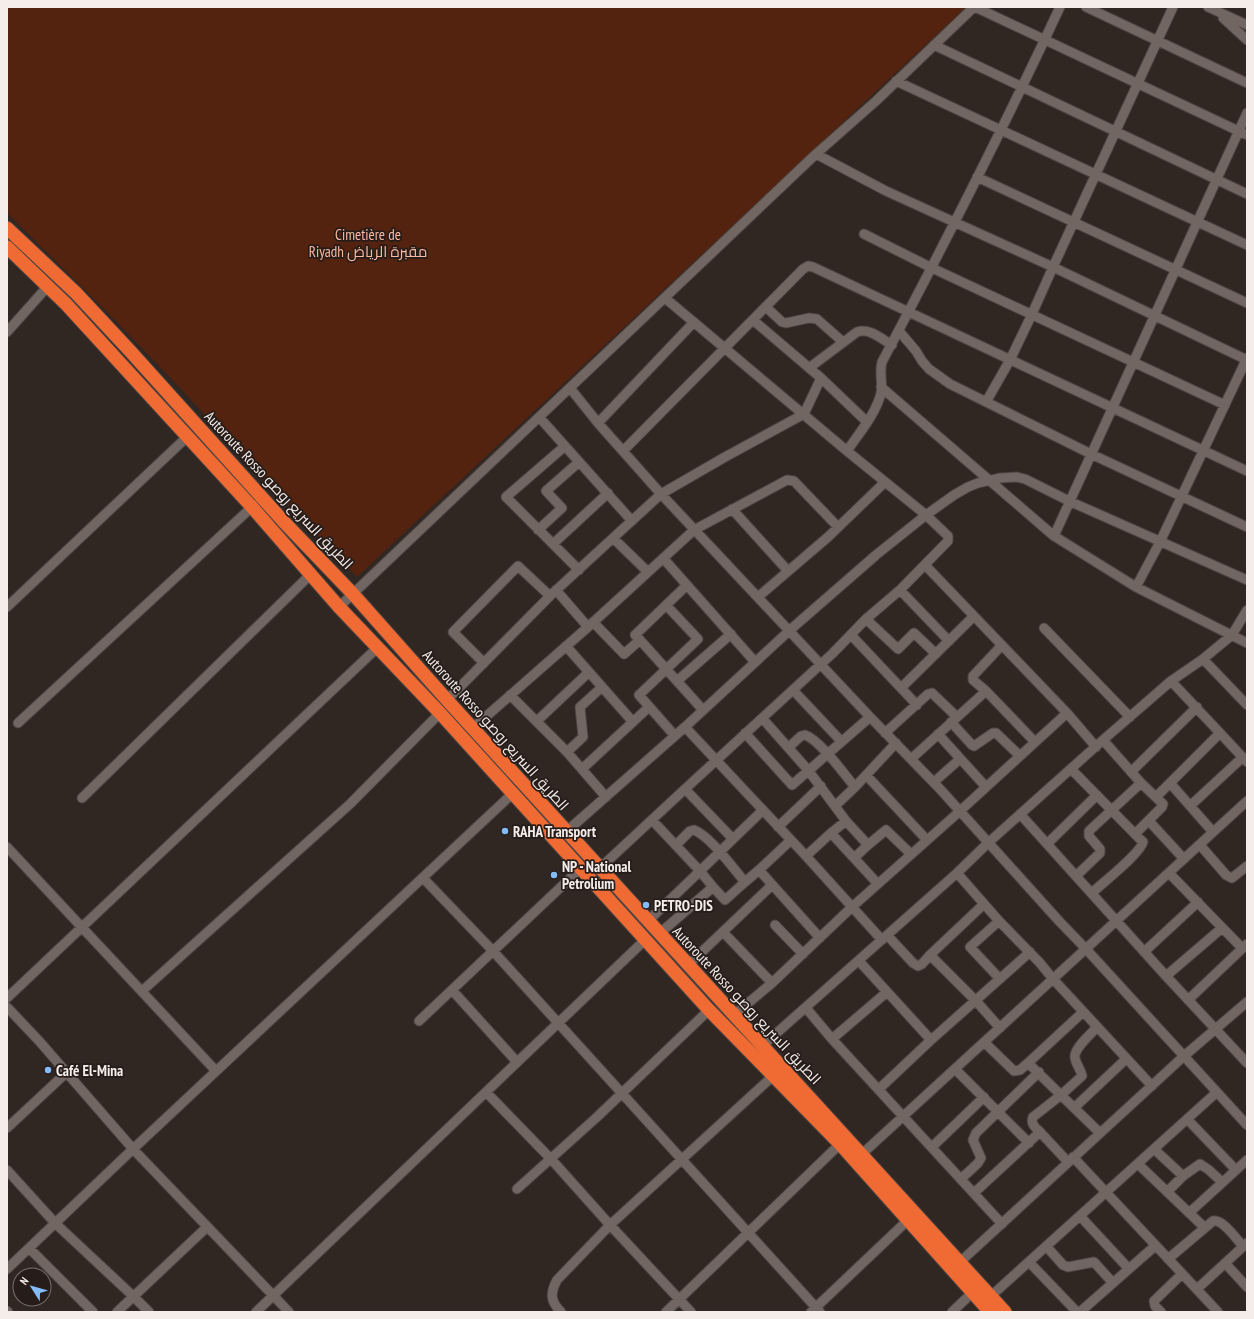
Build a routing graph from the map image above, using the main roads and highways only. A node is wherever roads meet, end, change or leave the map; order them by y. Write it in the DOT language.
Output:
graph roads {
  1 [pos="7,228"];
  2 [pos="7,247"];
  3 [pos="990,1312"];
  4 [pos="1005,1312"];
  1 -- 4 [label="highway, Autoroute Rosso الطريق السريع روصو"];
  2 -- 3 [label="highway, Autoroute Rosso الطريق السريع روصو"];
}
